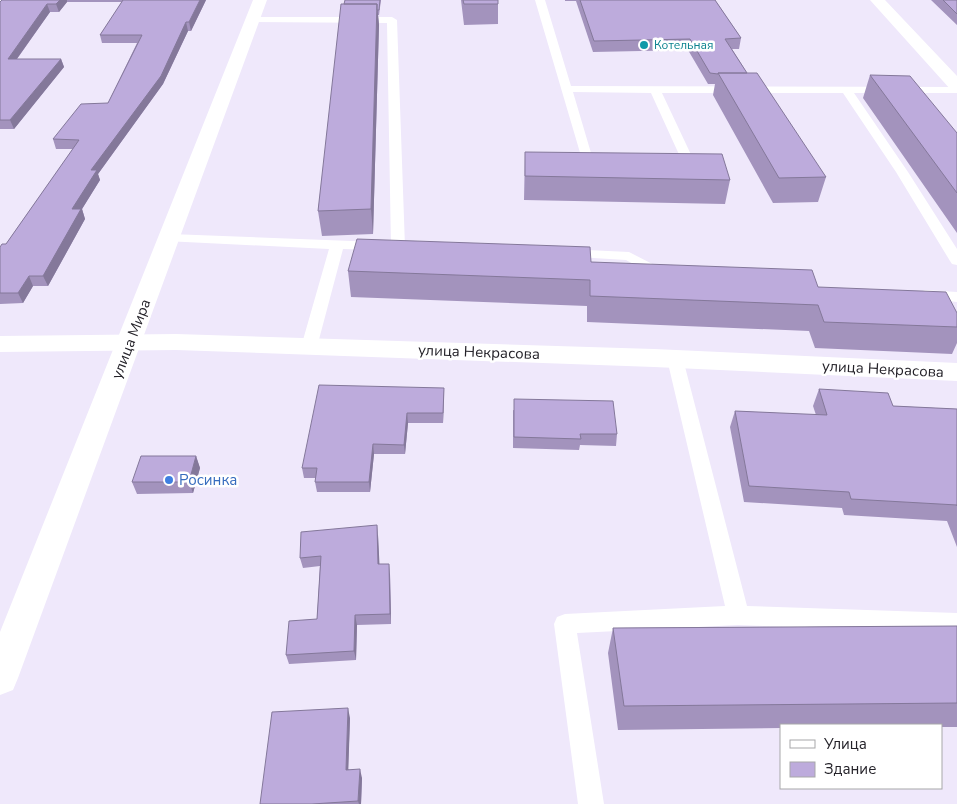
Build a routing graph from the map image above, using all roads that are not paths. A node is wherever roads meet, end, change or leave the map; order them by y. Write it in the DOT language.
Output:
graph roads {
  1 [pos="260,0"];
  2 [pos="540,0"];
  3 [pos="877,0"];
  4 [pos="252,20"];
  5 [pos="957,88"];
  6 [pos="568,89"];
  7 [pos="654,90"];
  8 [pos="846,90"];
  9 [pos="586,153"];
  10 [pos="688,160"];
  11 [pos="170,238"];
  12 [pos="338,245"];
  13 [pos="398,247"];
  14 [pos="417,247"];
  15 [pos="552,253"];
  16 [pos="957,261"];
  17 [pos="675,277"];
  18 [pos="908,294"];
  19 [pos="957,297"];
  20 [pos="129,343"];
  21 [pos="0,344"];
  22 [pos="309,347"];
  23 [pos="675,359"];
  24 [pos="957,372"];
  25 [pos="738,615"];
  26 [pos="957,623"];
  27 [pos="0,678"];
  28 [pos="591,804"];
  1 -- 4 [label="street, улица Мира"];
  2 -- 6 [label="lane"];
  3 -- 5 [label="street"];
  4 -- 11 [label="street, улица Мира"];
  4 -- 13 [label="lane"];
  5 -- 8 [label="lane"];
  6 -- 7 [label="lane"];
  6 -- 9 [label="lane"];
  7 -- 8 [label="lane"];
  7 -- 10 [label="lane"];
  8 -- 16 [label="lane"];
  11 -- 12 [label="lane"];
  11 -- 20 [label="street, улица Мира"];
  12 -- 13 [label="lane"];
  12 -- 22 [label="lane"];
  13 -- 14 [label="lane"];
  15 -- 17 [label="lane"];
  18 -- 19 [label="lane"];
  20 -- 21 [label="street, улица Некрасова"];
  20 -- 22 [label="street, улица Некрасова"];
  20 -- 27 [label="street, улица Мира"];
  22 -- 23 [label="street, улица Некрасова"];
  23 -- 24 [label="street, улица Некрасова"];
  23 -- 25 [label="lane"];
  25 -- 26 [label="lane"];
  25 -- 28 [label="lane"];
}
